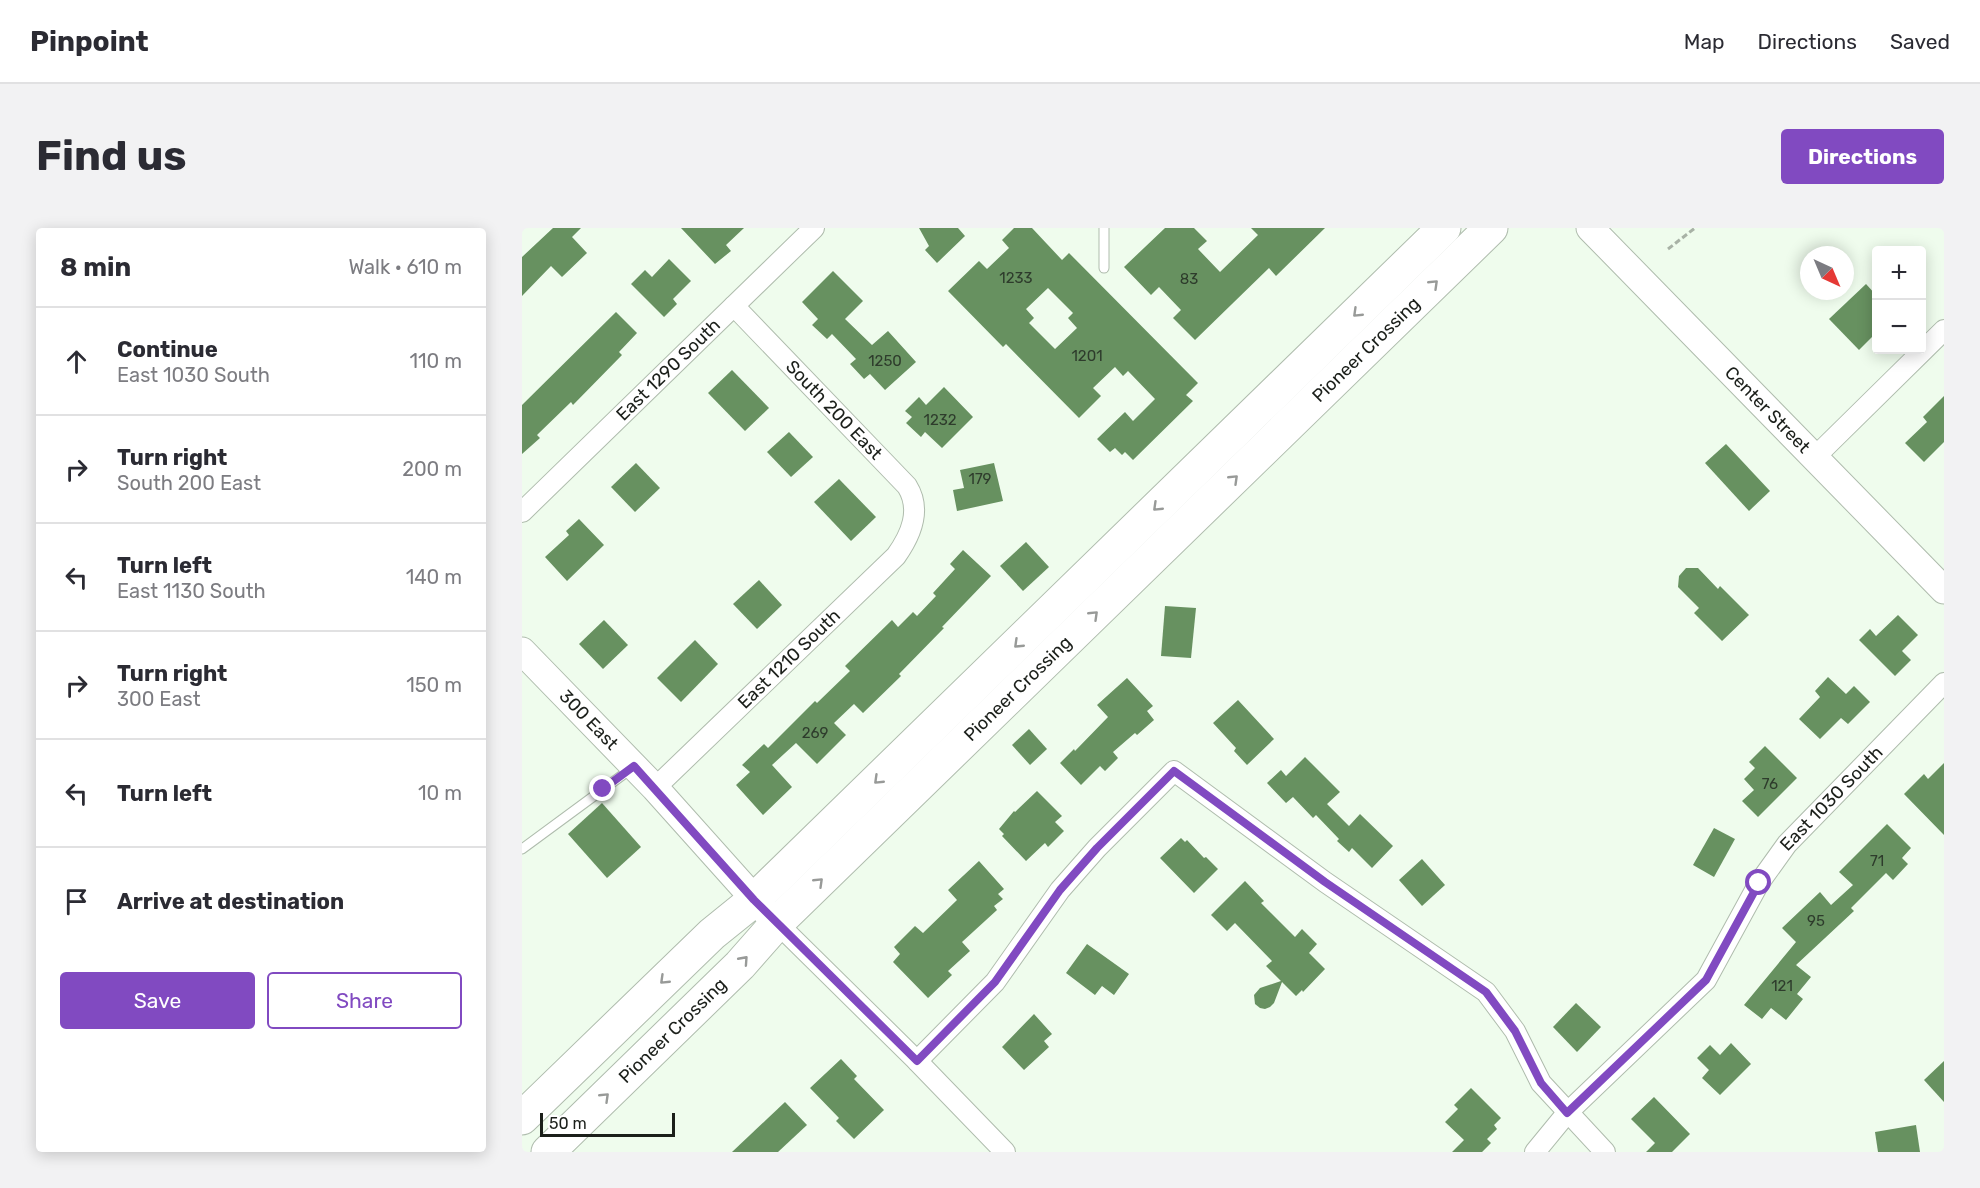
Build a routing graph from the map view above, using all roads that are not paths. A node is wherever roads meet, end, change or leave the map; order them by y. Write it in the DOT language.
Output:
graph roads {
  1 [pos="814,228"];
  2 [pos="1104,228"];
  3 [pos="1444,228"];
  4 [pos="1491,228"];
  5 [pos="1590,228"];
  6 [pos="1104,268"];
  7 [pos="734,306"];
  8 [pos="1944,330"];
  9 [pos="1814,458"];
  10 [pos="522,512"];
  11 [pos="913,523"];
  12 [pos="1944,590"];
  13 [pos="522,651"];
  14 [pos="1944,683"];
  15 [pos="634,766"];
  16 [pos="655,788"];
  17 [pos="522,849"];
  18 [pos="754,900"];
  19 [pos="777,923"];
  20 [pos="917,1061"];
  21 [pos="1567,1113"];
  22 [pos="522,1118"];
  23 [pos="548,1152"];
  24 [pos="1005,1152"];
  25 [pos="1535,1152"];
  26 [pos="1605,1152"];
  1 -- 7 [label="street, East 1290 South"];
  2 -- 6 [label="lane"];
  3 -- 18 [label="highway, Pioneer Crossing, one-way"];
  19 -- 4 [label="highway, Pioneer Crossing, one-way"];
  5 -- 9 [label="street, Center Street"];
  7 -- 10 [label="street, East 1290 South"];
  7 -- 11 [label="street, South 200 East"];
  8 -- 9 [label="street"];
  9 -- 12 [label="street, Center Street"];
  11 -- 16 [label="street, East 1210 South"];
  13 -- 15 [label="street, 300 East"];
  14 -- 21 [label="street, East 1030 South"];
  15 -- 16 [label="street, 300 East"];
  15 -- 17 [label="lane"];
  16 -- 18 [label="street, 300 East"];
  18 -- 19 [label="street, 300 East"];
  18 -- 22 [label="highway, Pioneer Crossing, one-way"];
  19 -- 20 [label="street, 300 East"];
  23 -- 19 [label="highway, Pioneer Crossing, one-way"];
  20 -- 21 [label="street"];
  20 -- 24 [label="street, 300 East"];
  21 -- 25 [label="street, East 1030 South"];
  21 -- 26 [label="street"];
}
